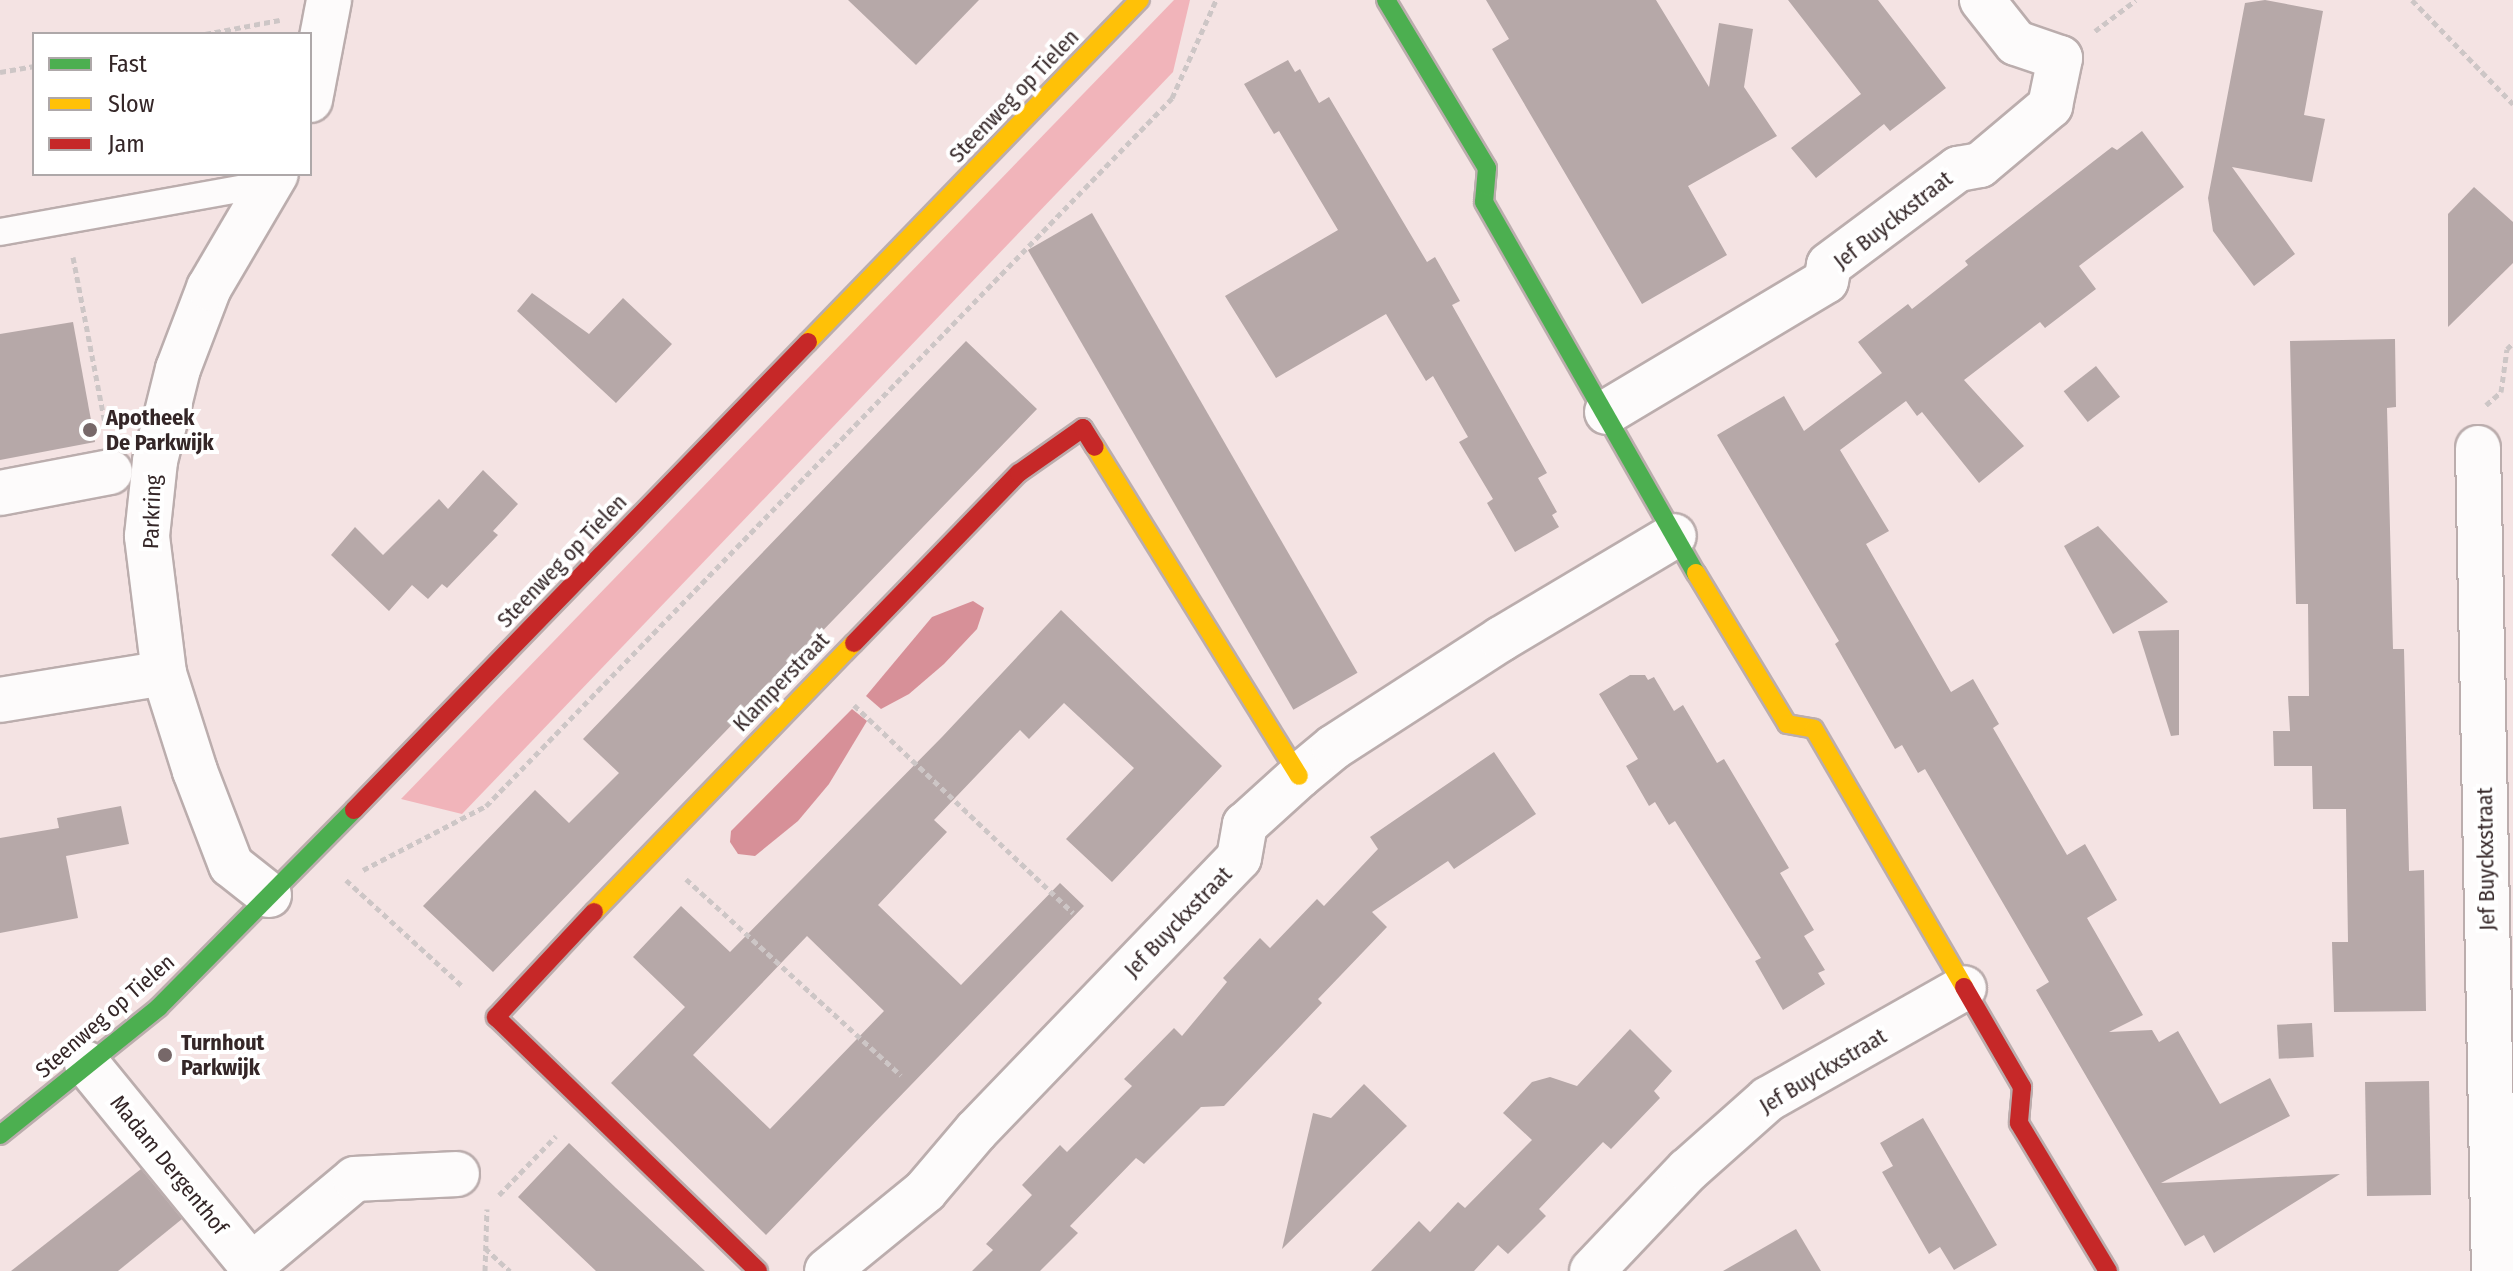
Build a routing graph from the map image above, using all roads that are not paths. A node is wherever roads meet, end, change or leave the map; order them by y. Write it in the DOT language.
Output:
graph roads {
  1 [pos="1140,0"];
  2 [pos="1386,0"];
  3 [pos="1982,0"];
  4 [pos="329,6"];
  5 [pos="312,90"];
  6 [pos="274,178"];
  7 [pos="0,232"];
  8 [pos="1607,412"];
  9 [pos="2478,448"];
  10 [pos="111,456"];
  11 [pos="0,493"];
  12 [pos="1674,536"];
  13 [pos="164,673"];
  14 [pos="0,700"];
  15 [pos="1299,776"];
  16 [pos="269,895"];
  17 [pos="1964,988"];
  18 [pos="87,1064"];
  19 [pos="0,1135"];
  20 [pos="457,1174"];
  21 [pos="254,1268"];
  22 [pos="758,1271"];
  23 [pos="827,1271"];
  24 [pos="1592,1271"];
  25 [pos="2108,1271"];
  26 [pos="2494,1271"];
  1 -- 16 [label="street, Steenweg op Tielen"];
  2 -- 8 [label="street"];
  3 -- 8 [label="street, Jef Buyckxstraat"];
  4 -- 5 [label="street"];
  6 -- 7 [label="lane"];
  6 -- 13 [label="street, Parkring"];
  8 -- 12 [label="street"];
  9 -- 26 [label="street, Jef Buyckxstraat"];
  10 -- 11 [label="street"];
  12 -- 15 [label="street, Jef Buyckxstraat"];
  12 -- 17 [label="street"];
  13 -- 14 [label="street"];
  13 -- 16 [label="street, Parkring"];
  15 -- 22 [label="street, Klamperstraat"];
  15 -- 23 [label="street, Jef Buyckxstraat"];
  16 -- 18 [label="street, Steenweg op Tielen"];
  17 -- 24 [label="street, Jef Buyckxstraat"];
  17 -- 25 [label="street"];
  18 -- 19 [label="street, Steenweg op Tielen"];
  18 -- 21 [label="street, Madam Dergenthof"];
  20 -- 21 [label="street, Madam Dergenthof"];
}
